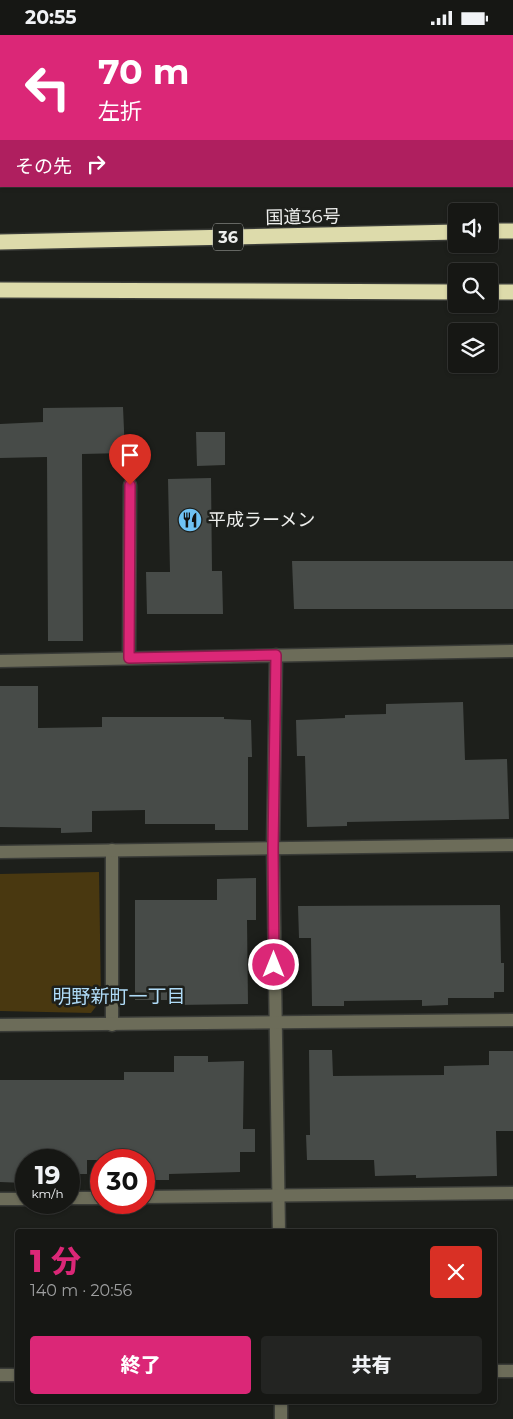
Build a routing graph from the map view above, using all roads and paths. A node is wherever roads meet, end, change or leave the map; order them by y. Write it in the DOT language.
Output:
graph roads {
  1 [pos="498,231"];
  2 [pos="513,231"];
  3 [pos="448,232"];
  4 [pos="0,242"];
  5 [pos="0,290"];
  6 [pos="448,291"];
  7 [pos="498,292"];
  8 [pos="513,292"];
  9 [pos="130,485"];
  10 [pos="513,651"];
  11 [pos="276,655"];
  12 [pos="129,658"];
  13 [pos="0,661"];
  14 [pos="513,845"];
  15 [pos="273,848"];
  16 [pos="112,850"];
  17 [pos="0,852"];
  18 [pos="513,1020"];
  19 [pos="275,1024"];
  20 [pos="0,1025"];
  21 [pos="112,1025"];
  22 [pos="513,1193"];
  23 [pos="278,1195"];
  24 [pos="155,1197"];
  25 [pos="0,1199"];
  26 [pos="15,1199"];
  27 [pos="279,1229"];
  28 [pos="497,1371"];
  29 [pos="513,1371"];
  30 [pos="0,1375"];
  31 [pos="15,1375"];
  32 [pos="281,1404"];
  33 [pos="281,1419"];
  1 -- 2 [label="highway"];
  3 -- 4 [label="highway, 国道36号 / 36"];
  5 -- 6 [label="highway"];
  7 -- 8 [label="highway"];
  9 -- 12 [label="street"];
  10 -- 11 [label="street"];
  11 -- 12 [label="street"];
  11 -- 15 [label="street"];
  12 -- 13 [label="street"];
  14 -- 15 [label="street"];
  15 -- 16 [label="street"];
  15 -- 19 [label="street"];
  16 -- 17 [label="street"];
  16 -- 21 [label="street"];
  18 -- 19 [label="street"];
  19 -- 21 [label="street"];
  19 -- 23 [label="street"];
  20 -- 21 [label="street"];
  22 -- 23 [label="street"];
  23 -- 24 [label="street"];
  23 -- 27 [label="street"];
  25 -- 26 [label="street"];
  28 -- 29 [label="street"];
  30 -- 31 [label="street"];
  32 -- 33 [label="street"];
}
